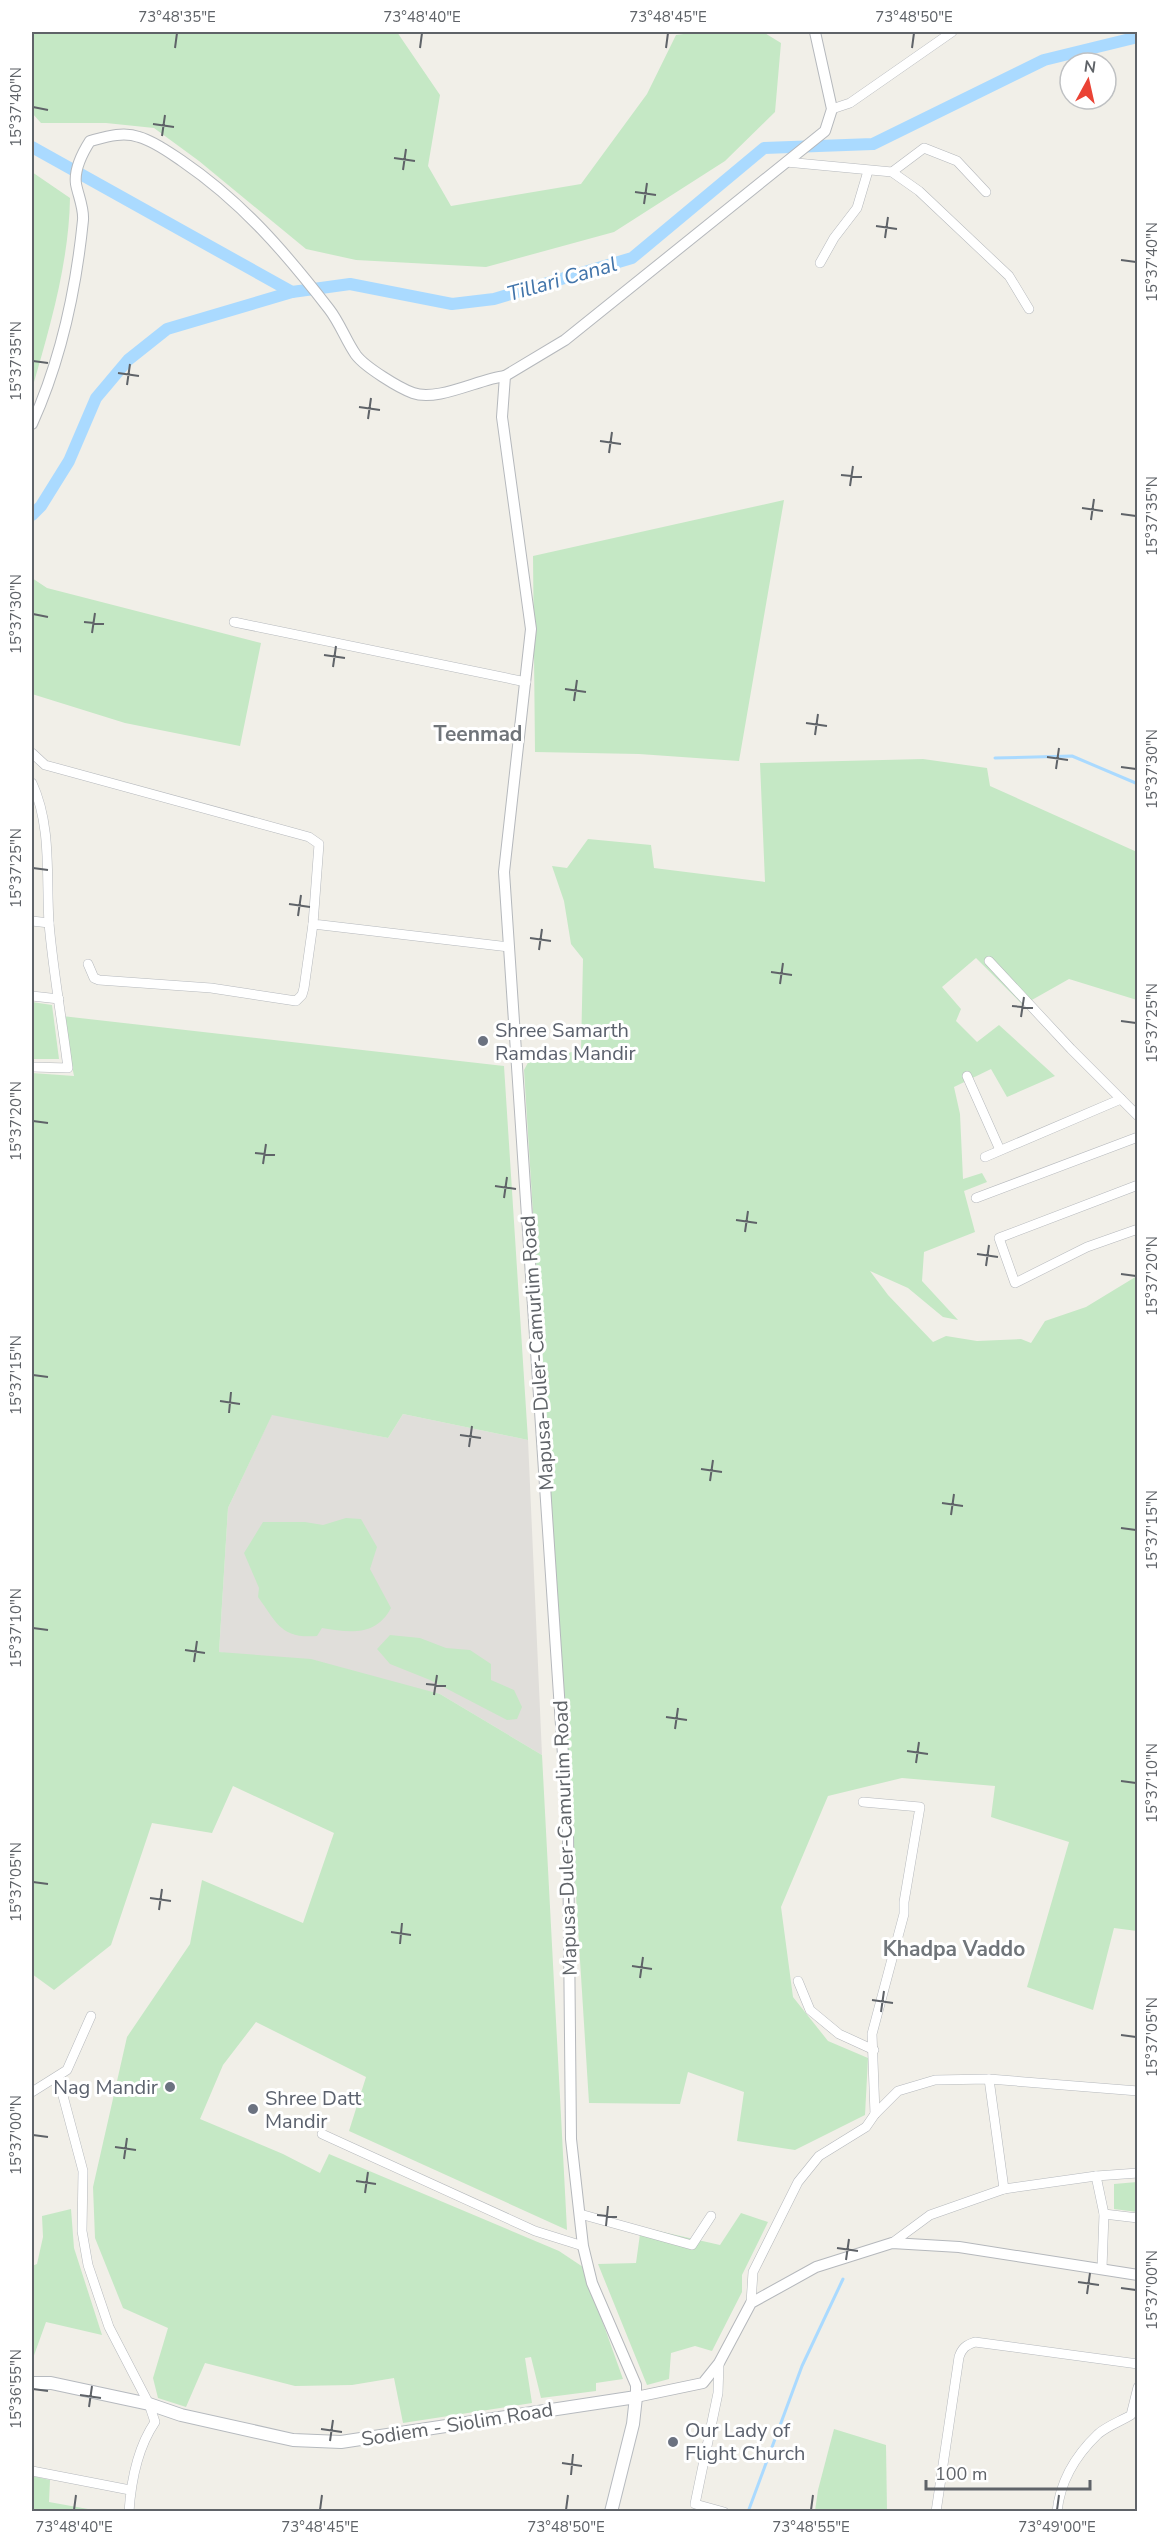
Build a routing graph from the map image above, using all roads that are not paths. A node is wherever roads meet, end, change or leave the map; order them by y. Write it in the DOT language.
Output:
graph roads {
  1 [pos="815,32"];
  2 [pos="952,32"];
  3 [pos="832,110"];
  4 [pos="786,162"];
  5 [pos="868,171"];
  6 [pos="892,172"];
  7 [pos="986,192"];
  8 [pos="820,263"];
  9 [pos="1029,309"];
  10 [pos="505,376"];
  11 [pos="32,424"];
  12 [pos="234,622"];
  13 [pos="526,682"];
  14 [pos="32,753"];
  15 [pos="32,783"];
  16 [pos="32,921"];
  17 [pos="49,923"];
  18 [pos="313,924"];
  19 [pos="509,947"];
  20 [pos="989,961"];
  21 [pos="88,963"];
  22 [pos="32,996"];
  23 [pos="59,999"];
  24 [pos="32,1067"];
  25 [pos="967,1076"];
  26 [pos="1121,1100"];
  27 [pos="1137,1116"];
  28 [pos="1137,1137"];
  29 [pos="1000,1150"];
  30 [pos="985,1157"];
  31 [pos="1137,1185"];
  32 [pos="976,1198"];
  33 [pos="1137,1228"];
  34 [pos="863,1802"];
  35 [pos="798,1981"];
  36 [pos="91,2016"];
  37 [pos="874,2050"];
  38 [pos="58,2077"];
  39 [pos="989,2079"];
  40 [pos="1137,2091"];
  41 [pos="32,2092"];
  42 [pos="875,2114"];
  43 [pos="322,2134"];
  44 [pos="1137,2173"];
  45 [pos="1096,2176"];
  46 [pos="1004,2189"];
  47 [pos="579,2214"];
  48 [pos="1104,2214"];
  49 [pos="711,2216"];
  50 [pos="1137,2218"];
  51 [pos="892,2243"];
  52 [pos="583,2246"];
  53 [pos="1102,2268"];
  54 [pos="1137,2275"];
  55 [pos="751,2303"];
  56 [pos="719,2363"];
  57 [pos="1137,2364"];
  58 [pos="32,2383"];
  59 [pos="1137,2387"];
  60 [pos="636,2397"];
  61 [pos="149,2404"];
  62 [pos="32,2471"];
  63 [pos="130,2490"];
  64 [pos="129,2511"];
  65 [pos="611,2511"];
  66 [pos="724,2511"];
  67 [pos="936,2511"];
  68 [pos="1057,2511"];
  1 -- 3 [label="street"];
  2 -- 3 [label="street"];
  3 -- 4 [label="street"];
  4 -- 5 [label="street"];
  4 -- 10 [label="street"];
  5 -- 6 [label="street"];
  5 -- 8 [label="street"];
  6 -- 7 [label="street"];
  6 -- 9 [label="street"];
  10 -- 11 [label="street"];
  10 -- 13 [label="street, Mapusa-Duler-Camurlim Road"];
  12 -- 13 [label="street"];
  13 -- 19 [label="street, Mapusa-Duler-Camurlim Road"];
  14 -- 18 [label="street"];
  15 -- 17 [label="street"];
  16 -- 17 [label="street"];
  17 -- 23 [label="street"];
  18 -- 19 [label="street"];
  18 -- 21 [label="street"];
  19 -- 47 [label="street, Mapusa-Duler-Camurlim Road"];
  20 -- 26 [label="street"];
  22 -- 23 [label="street"];
  23 -- 24 [label="street"];
  25 -- 29 [label="street"];
  26 -- 27 [label="street"];
  26 -- 29 [label="street"];
  28 -- 32 [label="street"];
  29 -- 30 [label="street"];
  31 -- 33 [label="street"];
  34 -- 37 [label="street"];
  35 -- 37 [label="street"];
  36 -- 38 [label="street"];
  37 -- 42 [label="street"];
  38 -- 41 [label="street"];
  38 -- 61 [label="street"];
  39 -- 40 [label="street"];
  39 -- 42 [label="street"];
  39 -- 46 [label="street"];
  42 -- 55 [label="street"];
  43 -- 52 [label="street"];
  44 -- 45 [label="street"];
  45 -- 46 [label="street"];
  45 -- 48 [label="street"];
  46 -- 51 [label="street"];
  47 -- 49 [label="street"];
  47 -- 52 [label="street, Mapusa-Duler-Camurlim Road"];
  48 -- 50 [label="street"];
  48 -- 53 [label="street"];
  51 -- 53 [label="street"];
  51 -- 55 [label="street"];
  52 -- 60 [label="street, Mapusa-Duler-Camurlim Road"];
  53 -- 54 [label="street"];
  55 -- 56 [label="street"];
  56 -- 60 [label="street"];
  56 -- 66 [label="street"];
  57 -- 67 [label="street"];
  58 -- 61 [label="main road, Sodiem - Siolim Road"];
  59 -- 68 [label="street"];
  60 -- 61 [label="main road, Sodiem - Siolim Road"];
  60 -- 65 [label="main road"];
  61 -- 63 [label="street"];
  62 -- 63 [label="street"];
  63 -- 64 [label="street"];
}
